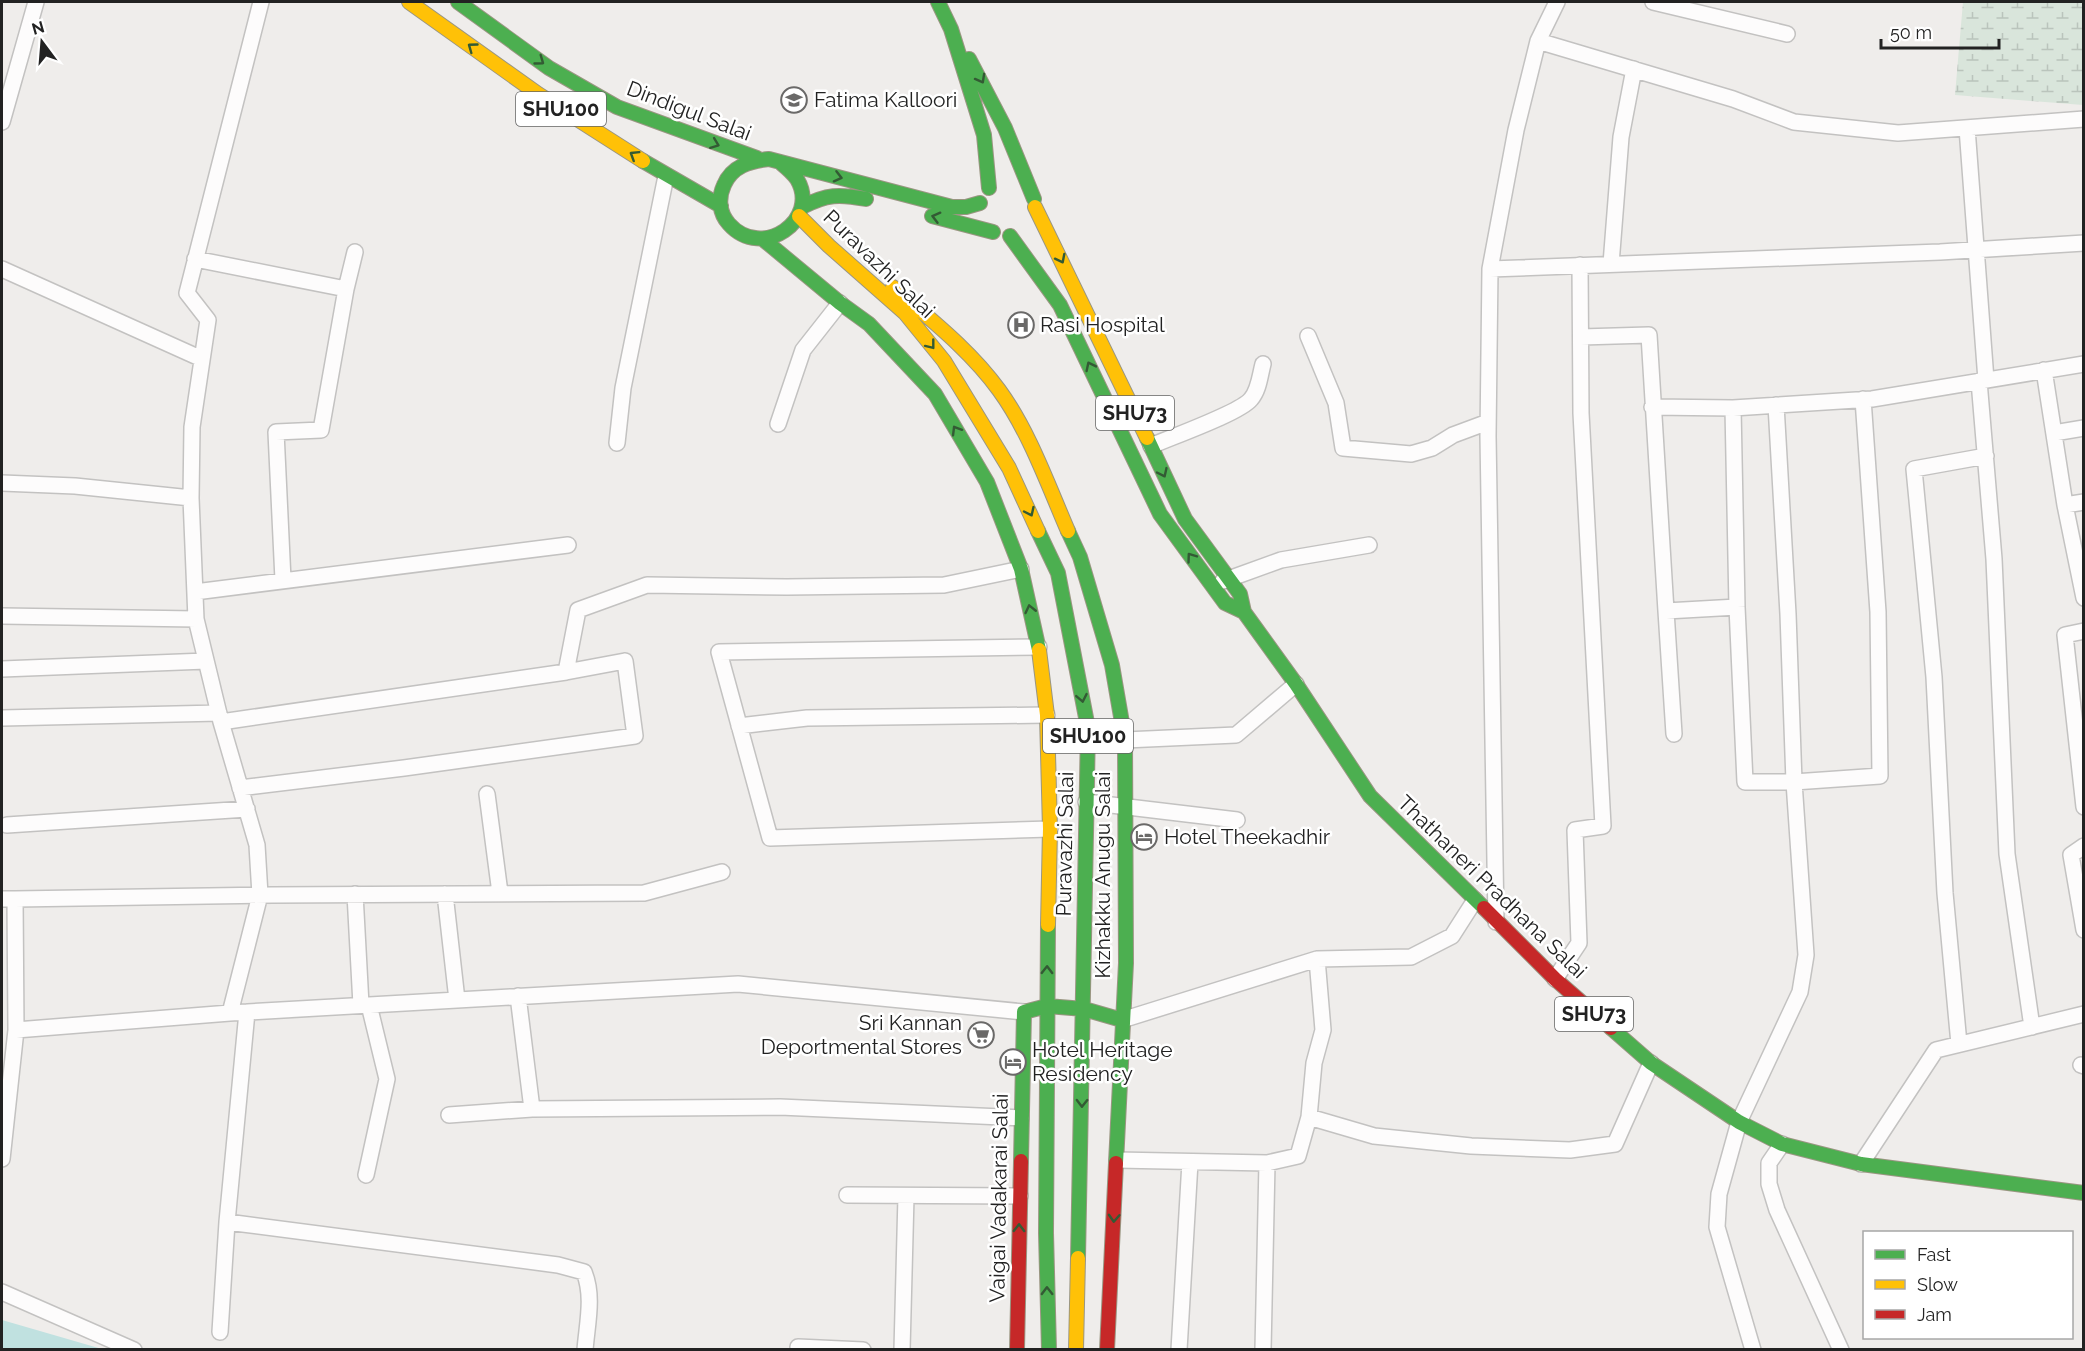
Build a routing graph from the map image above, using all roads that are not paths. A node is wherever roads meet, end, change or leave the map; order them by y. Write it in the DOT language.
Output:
graph roads {
  1 [pos="36,2"];
  2 [pos="261,2"];
  3 [pos="409,2"];
  4 [pos="458,2"];
  5 [pos="938,2"];
  6 [pos="1557,2"];
  7 [pos="1653,2"];
  8 [pos="951,29"];
  9 [pos="1787,34"];
  10 [pos="1538,41"];
  11 [pos="1634,69"];
  12 [pos="2084,119"];
  13 [pos="2,122"];
  14 [pos="1967,129"];
  15 [pos="757,158"];
  16 [pos="781,163"];
  17 [pos="666,176"];
  18 [pos="989,188"];
  19 [pos="980,203"];
  20 [pos="1034,203"];
  21 [pos="721,206"];
  22 [pos="800,212"];
  23 [pos="993,232"];
  24 [pos="1010,236"];
  25 [pos="764,240"];
  26 [pos="2084,243"];
  27 [pos="1976,249"];
  28 [pos="354,252"];
  29 [pos="842,256"];
  30 [pos="195,259"];
  31 [pos="1611,264"];
  32 [pos="1580,265"];
  33 [pos="2,269"];
  34 [pos="1490,269"];
  35 [pos="346,289"];
  36 [pos="840,303"];
  37 [pos="1308,336"];
  38 [pos="1581,337"];
  39 [pos="202,359"];
  40 [pos="1263,364"];
  41 [pos="2084,364"];
  42 [pos="2044,370"];
  43 [pos="1982,381"];
  44 [pos="1863,399"];
  45 [pos="1776,405"];
  46 [pos="1652,407"];
  47 [pos="1733,408"];
  48 [pos="1488,422"];
  49 [pos="778,424"];
  50 [pos="2084,428"];
  51 [pos="2054,433"];
  52 [pos="617,443"];
  53 [pos="1151,446"];
  54 [pos="1986,456"];
  55 [pos="2,483"];
  56 [pos="191,498"];
  57 [pos="2084,502"];
  58 [pos="2065,505"];
  59 [pos="568,544"];
  60 [pos="1369,545"];
  61 [pos="1021,569"];
  62 [pos="1229,579"];
  63 [pos="283,580"];
  64 [pos="1212,586"];
  65 [pos="195,592"];
  66 [pos="2084,598"];
  67 [pos="1737,607"];
  68 [pos="1666,611"];
  69 [pos="1244,612"];
  70 [pos="2,616"];
  71 [pos="196,619"];
  72 [pos="2084,631"];
  73 [pos="1039,647"];
  74 [pos="206,661"];
  75 [pos="2,669"];
  76 [pos="566,672"];
  77 [pos="1296,684"];
  78 [pos="1047,715"];
  79 [pos="220,717"];
  80 [pos="2,718"];
  81 [pos="739,726"];
  82 [pos="1674,734"];
  83 [pos="1125,740"];
  84 [pos="1794,782"];
  85 [pos="240,788"];
  86 [pos="487,794"];
  87 [pos="1086,802"];
  88 [pos="1125,807"];
  89 [pos="2084,807"];
  90 [pos="247,809"];
  91 [pos="1238,820"];
  92 [pos="7,825"];
  93 [pos="1050,829"];
  94 [pos="2084,846"];
  95 [pos="722,872"];
  96 [pos="500,893"];
  97 [pos="355,894"];
  98 [pos="445,894"];
  99 [pos="260,895"];
  100 [pos="8,899"];
  101 [pos="1475,900"];
  102 [pos="1496,923"];
  103 [pos="2084,930"];
  104 [pos="1317,959"];
  105 [pos="1555,979"];
  106 [pos="518,996"];
  107 [pos="457,1000"];
  108 [pos="365,1005"];
  109 [pos="1047,1006"];
  110 [pos="1084,1009"];
  111 [pos="230,1012"];
  112 [pos="247,1012"];
  113 [pos="1024,1012"];
  114 [pos="2084,1014"];
  115 [pos="1122,1020"];
  116 [pos="2032,1026"];
  117 [pos="16,1030"];
  118 [pos="1959,1044"];
  119 [pos="1651,1062"];
  120 [pos="532,1109"];
  121 [pos="449,1115"];
  122 [pos="1309,1117"];
  123 [pos="1021,1118"];
  124 [pos="1739,1122"];
  125 [pos="1782,1144"];
  126 [pos="2,1159"];
  127 [pos="1117,1160"];
  128 [pos="1190,1162"];
  129 [pos="1267,1163"];
  130 [pos="1861,1164"];
  131 [pos="366,1175"];
  132 [pos="2084,1193"];
  133 [pos="847,1196"];
  134 [pos="906,1196"];
  135 [pos="1020,1196"];
  136 [pos="227,1222"];
  137 [pos="2,1292"];
  138 [pos="220,1332"];
  139 [pos="798,1347"];
  140 [pos="134,1350"];
  141 [pos="585,1350"];
  142 [pos="863,1350"];
  143 [pos="902,1350"];
  144 [pos="1017,1350"];
  145 [pos="1049,1350"];
  146 [pos="1076,1350"];
  147 [pos="1107,1350"];
  148 [pos="1179,1350"];
  149 [pos="1263,1350"];
  150 [pos="1753,1350"];
  151 [pos="1841,1350"];
  1 -- 13 [label="street"];
  2 -- 30 [label="street"];
  17 -- 3 [label="main road, SHU100, one-way"];
  4 -- 15 [label="main road, Dindigul Salai / SHU100, one-way"];
  5 -- 8 [label="main road"];
  6 -- 10 [label="street"];
  7 -- 9 [label="street"];
  8 -- 18 [label="main road"];
  8 -- 20 [label="main road, Thathaneri Pradhana Salai, one-way"];
  10 -- 11 [label="street"];
  10 -- 34 [label="street"];
  11 -- 14 [label="street"];
  11 -- 31 [label="street"];
  12 -- 14 [label="street"];
  14 -- 27 [label="street"];
  15 -- 16 [label="main road, SHU100"];
  15 -- 21 [label="main road"];
  16 -- 19 [label="main road, one-way"];
  16 -- 22 [label="main road"];
  17 -- 21 [label="main road, SHU100"];
  17 -- 52 [label="street"];
  18 -- 19 [label="main road"];
  18 -- 20 [label="main road, SHU73"];
  19 -- 23 [label="main road"];
  20 -- 24 [label="main road"];
  20 -- 53 [label="main road, Thathaneri Pradhana Salai / SHU73, one-way"];
  21 -- 25 [label="main road, SHU100"];
  23 -- 22 [label="main road, one-way"];
  22 -- 25 [label="main road"];
  22 -- 29 [label="main road, Puravazhi Salai / SHU100"];
  23 -- 24 [label="main road"];
  64 -- 24 [label="main road, Thathaneri Pradhana Salai / SHU73, one-way"];
  25 -- 36 [label="main road, Puravazhi Salai / SHU100"];
  26 -- 27 [label="street"];
  27 -- 31 [label="street"];
  27 -- 43 [label="street"];
  28 -- 35 [label="street"];
  29 -- 83 [label="main road, Kizhakku Anugu Salai"];
  29 -- 87 [label="main road, Puravazhi Salai / SHU100, one-way"];
  30 -- 35 [label="street"];
  30 -- 39 [label="street"];
  31 -- 32 [label="street"];
  32 -- 34 [label="street"];
  32 -- 38 [label="street"];
  33 -- 39 [label="street"];
  34 -- 48 [label="street"];
  35 -- 63 [label="street"];
  36 -- 49 [label="street"];
  61 -- 36 [label="main road, Puravazhi Salai / SHU100, one-way"];
  37 -- 48 [label="street"];
  38 -- 46 [label="street"];
  38 -- 105 [label="street"];
  39 -- 56 [label="street"];
  40 -- 53 [label="street"];
  41 -- 42 [label="street"];
  42 -- 43 [label="street"];
  42 -- 51 [label="street"];
  43 -- 44 [label="street"];
  43 -- 54 [label="street"];
  44 -- 45 [label="street"];
  44 -- 84 [label="street"];
  45 -- 47 [label="street"];
  45 -- 84 [label="street"];
  46 -- 47 [label="street"];
  46 -- 68 [label="street"];
  47 -- 67 [label="street"];
  48 -- 102 [label="street"];
  50 -- 51 [label="street"];
  51 -- 58 [label="street"];
  53 -- 62 [label="main road, Thathaneri Pradhana Salai / SHU73, one-way"];
  54 -- 116 [label="street"];
  54 -- 118 [label="street"];
  55 -- 56 [label="street"];
  56 -- 65 [label="street"];
  57 -- 58 [label="street"];
  58 -- 66 [label="street"];
  59 -- 63 [label="street"];
  60 -- 62 [label="street"];
  73 -- 61 [label="main road, Puravazhi Salai / SHU100, one-way"];
  61 -- 76 [label="street"];
  62 -- 64 [label="street"];
  62 -- 69 [label="main road, Thathaneri Pradhana Salai / SHU73"];
  63 -- 65 [label="street"];
  64 -- 69 [label="main road, Thathaneri Pradhana Salai / SHU73"];
  65 -- 71 [label="street"];
  67 -- 68 [label="street"];
  67 -- 84 [label="street"];
  68 -- 82 [label="street"];
  69 -- 77 [label="main road, Thathaneri Pradhana Salai / SHU73"];
  70 -- 71 [label="street"];
  71 -- 74 [label="street"];
  72 -- 89 [label="street"];
  73 -- 78 [label="main road, Puravazhi Salai / SHU100"];
  73 -- 81 [label="street"];
  74 -- 75 [label="street"];
  74 -- 79 [label="street"];
  76 -- 79 [label="street"];
  76 -- 85 [label="street"];
  77 -- 83 [label="street"];
  77 -- 101 [label="main road, Thathaneri Pradhana Salai / SHU73"];
  78 -- 81 [label="street"];
  78 -- 93 [label="main road, Puravazhi Salai / SHU100"];
  79 -- 80 [label="street"];
  79 -- 85 [label="street"];
  81 -- 93 [label="street"];
  83 -- 88 [label="main road, Kizhakku Anugu Salai"];
  84 -- 124 [label="street"];
  85 -- 90 [label="street"];
  86 -- 96 [label="street"];
  87 -- 88 [label="street"];
  87 -- 110 [label="main road, Puravazhi Salai / SHU100"];
  88 -- 91 [label="street"];
  88 -- 115 [label="main road, Kizhakku Anugu Salai"];
  90 -- 92 [label="street"];
  90 -- 99 [label="street"];
  109 -- 93 [label="main road, Puravazhi Salai / SHU100, one-way"];
  94 -- 103 [label="street"];
  95 -- 96 [label="street"];
  96 -- 98 [label="street"];
  97 -- 98 [label="street"];
  97 -- 99 [label="street"];
  97 -- 108 [label="street"];
  98 -- 107 [label="street"];
  99 -- 100 [label="street"];
  99 -- 111 [label="street"];
  100 -- 117 [label="street"];
  101 -- 102 [label="main road, Thathaneri Pradhana Salai / SHU73"];
  101 -- 104 [label="street"];
  102 -- 105 [label="main road, Thathaneri Pradhana Salai / SHU73"];
  104 -- 115 [label="street"];
  104 -- 122 [label="street"];
  105 -- 119 [label="main road, Thathaneri Pradhana Salai / SHU73"];
  106 -- 107 [label="street"];
  106 -- 113 [label="street"];
  106 -- 120 [label="street"];
  107 -- 108 [label="street"];
  108 -- 112 [label="street"];
  108 -- 131 [label="street"];
  109 -- 110 [label="main road"];
  109 -- 113 [label="main road"];
  145 -- 109 [label="main road, Puravazhi Salai / SHU100, one-way"];
  110 -- 115 [label="main road"];
  110 -- 146 [label="main road, Puravazhi Salai / SHU100, one-way"];
  111 -- 112 [label="street"];
  111 -- 117 [label="street"];
  112 -- 136 [label="street"];
  113 -- 123 [label="main road, Vaigai Vadakarai Salai"];
  114 -- 116 [label="street"];
  115 -- 127 [label="main road"];
  116 -- 118 [label="street"];
  117 -- 126 [label="street"];
  118 -- 130 [label="street"];
  119 -- 122 [label="street"];
  119 -- 124 [label="main road, Thathaneri Pradhana Salai / SHU73"];
  120 -- 121 [label="street"];
  120 -- 123 [label="street"];
  122 -- 129 [label="street"];
  123 -- 135 [label="main road, Vaigai Vadakarai Salai"];
  124 -- 125 [label="main road, Thathaneri Pradhana Salai / SHU73"];
  124 -- 150 [label="street"];
  125 -- 130 [label="main road, Thathaneri Pradhana Salai / SHU73"];
  125 -- 151 [label="street"];
  127 -- 128 [label="street"];
  127 -- 147 [label="main road, one-way"];
  128 -- 129 [label="street"];
  128 -- 148 [label="street"];
  129 -- 149 [label="street"];
  130 -- 132 [label="main road, Thathaneri Pradhana Salai / SHU73"];
  133 -- 134 [label="street"];
  134 -- 135 [label="street"];
  134 -- 143 [label="street"];
  144 -- 135 [label="main road, Vaigai Vadakarai Salai, one-way"];
  136 -- 138 [label="street"];
  136 -- 141 [label="street"];
  137 -- 140 [label="street"];
  139 -- 142 [label="street"];
}
